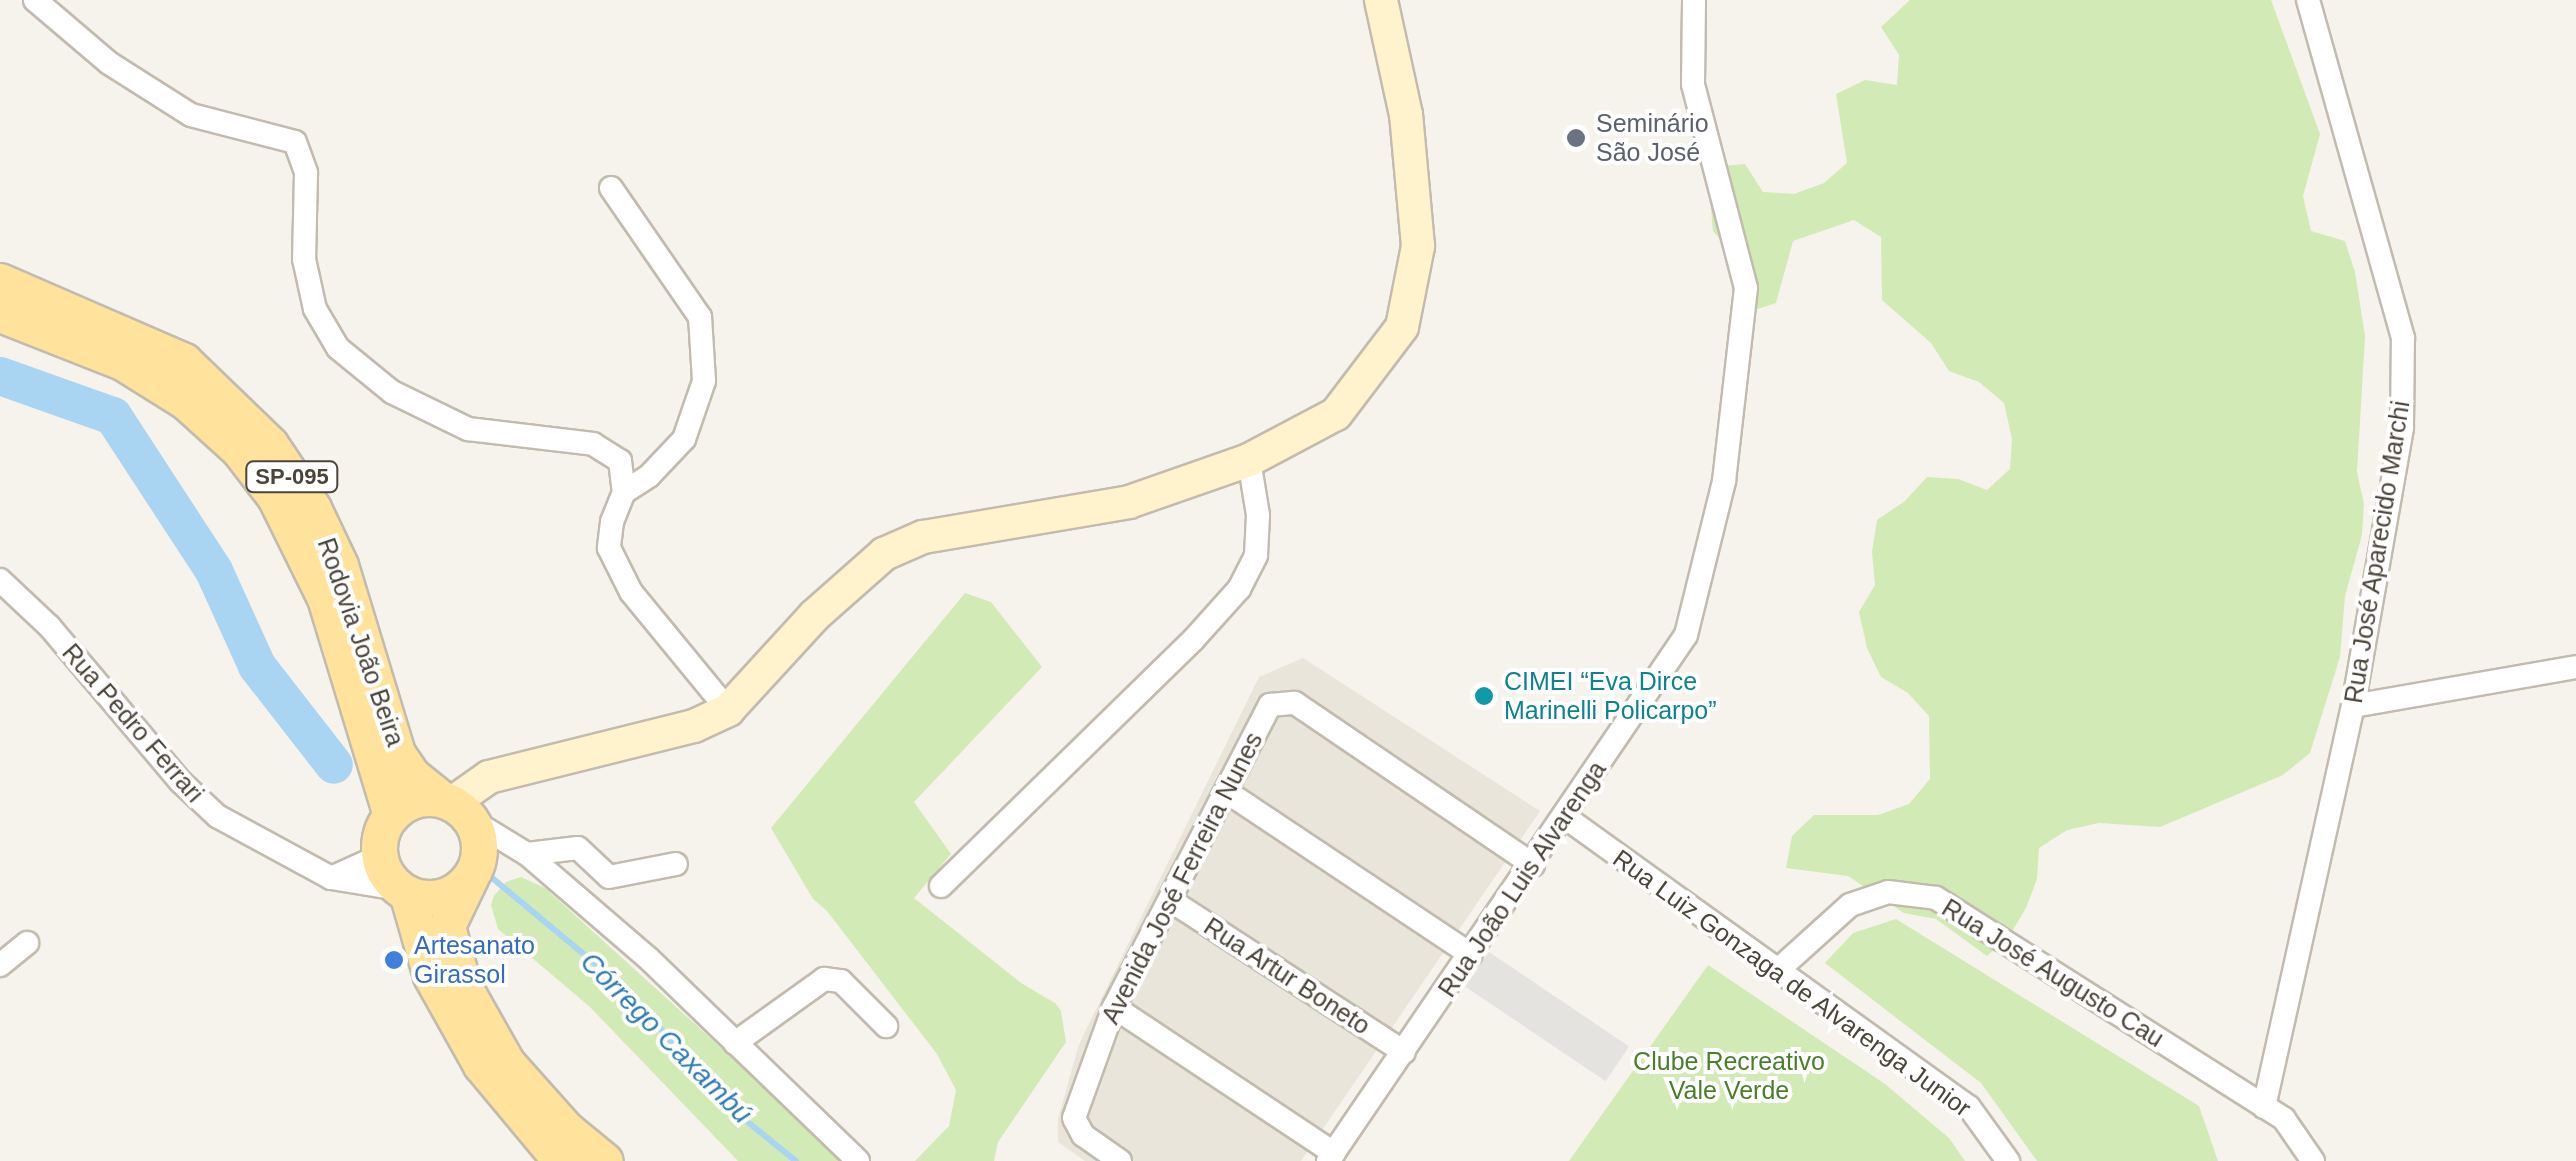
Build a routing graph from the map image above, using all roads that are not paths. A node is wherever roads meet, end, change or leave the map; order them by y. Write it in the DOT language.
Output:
graph roads {
  1 [pos="35,0"];
  2 [pos="1381,0"];
  3 [pos="1694,0"];
  4 [pos="2308,0"];
  5 [pos="611,188"];
  6 [pos="0,281"];
  7 [pos="0,314"];
  8 [pos="1249,460"];
  9 [pos="624,492"];
  10 [pos="0,580"];
  11 [pos="2576,667"];
  12 [pos="2353,706"];
  13 [pos="728,710"];
  14 [pos="1227,792"];
  15 [pos="454,807"];
  16 [pos="391,815"];
  17 [pos="1565,817"];
  18 [pos="527,854"];
  19 [pos="380,856"];
  20 [pos="676,864"];
  21 [pos="1533,864"];
  22 [pos="331,878"];
  23 [pos="470,878"];
  24 [pos="941,886"];
  25 [pos="402,891"];
  26 [pos="1170,900"];
  27 [pos="27,943"];
  28 [pos="1471,955"];
  29 [pos="0,965"];
  30 [pos="1778,970"];
  31 [pos="1114,1007"];
  32 [pos="886,1026"];
  33 [pos="735,1044"];
  34 [pos="1404,1052"];
  35 [pos="2264,1107"];
  36 [pos="1331,1157"];
  37 [pos="561,1161"];
  38 [pos="605,1161"];
  39 [pos="858,1161"];
  40 [pos="1120,1161"];
  41 [pos="2008,1161"];
  42 [pos="2313,1161"];
  1 -- 9 [label="street"];
  2 -- 8 [label="street"];
  3 -- 17 [label="street, Rua João Luis Alvarenga"];
  4 -- 12 [label="street, Rua José Aparecido Marchi"];
  5 -- 9 [label="street"];
  6 -- 15 [label="main road, Rodovia João Beira / SP-095"];
  7 -- 16 [label="main road, Rodovia João Beira / SP-095"];
  8 -- 13 [label="street"];
  8 -- 24 [label="street"];
  9 -- 13 [label="street"];
  10 -- 22 [label="street, Rua Pedro Ferrari"];
  11 -- 12 [label="street"];
  12 -- 35 [label="street, Rua José Aparecido Marchi"];
  13 -- 15 [label="street"];
  14 -- 21 [label="street, Avenida José Ferreira Nunes"];
  14 -- 26 [label="street, Avenida José Ferreira Nunes"];
  14 -- 28 [label="street"];
  15 -- 16 [label="main road"];
  15 -- 18 [label="street"];
  15 -- 23 [label="main road"];
  16 -- 19 [label="main road"];
  17 -- 21 [label="street, Rua João Luis Alvarenga"];
  17 -- 30 [label="street, Rua Luiz Gonzaga de Alvarenga Junior"];
  18 -- 20 [label="street"];
  18 -- 33 [label="street"];
  19 -- 22 [label="street"];
  19 -- 25 [label="main road"];
  21 -- 28 [label="street, Rua João Luis Alvarenga"];
  22 -- 25 [label="street, Rua Pedro Ferrari"];
  23 -- 25 [label="main road"];
  23 -- 38 [label="main road"];
  25 -- 37 [label="main road"];
  26 -- 31 [label="street, Avenida José Ferreira Nunes"];
  26 -- 34 [label="street, Rua Artur Boneto"];
  27 -- 29 [label="street"];
  28 -- 34 [label="street, Rua João Luis Alvarenga"];
  30 -- 35 [label="street, Rua José Augusto Cau"];
  30 -- 41 [label="street, Rua Luiz Gonzaga de Alvarenga Junior"];
  31 -- 36 [label="street"];
  31 -- 40 [label="street, Avenida José Ferreira Nunes"];
  32 -- 33 [label="street"];
  33 -- 39 [label="street"];
  34 -- 36 [label="street, Rua João Luis Alvarenga"];
  35 -- 42 [label="street, Rua José Augusto Cau"];
}
